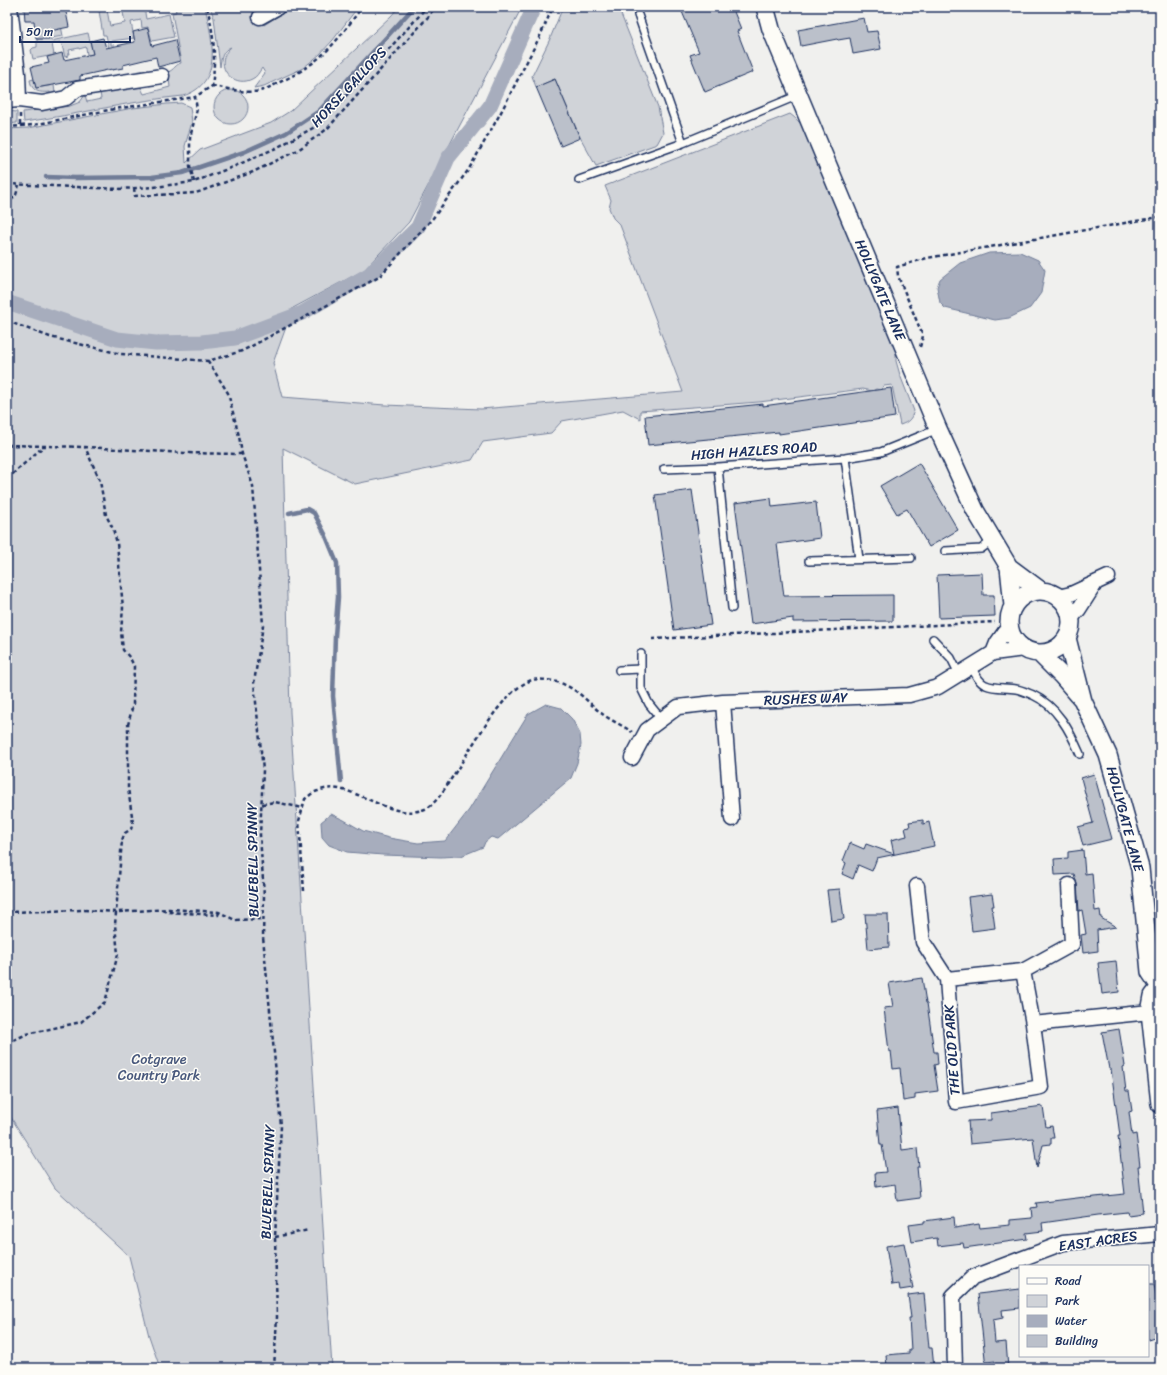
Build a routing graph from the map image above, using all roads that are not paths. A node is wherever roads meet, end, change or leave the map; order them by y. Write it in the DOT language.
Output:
graph roads {
  1 [pos="10,7"];
  2 [pos="278,7"];
  3 [pos="765,7"];
  4 [pos="638,15"];
  5 [pos="260,18"];
  6 [pos="162,76"];
  7 [pos="799,95"];
  8 [pos="13,101"];
  9 [pos="683,143"];
  10 [pos="579,180"];
  11 [pos="938,429"];
  12 [pos="845,458"];
  13 [pos="718,467"];
  14 [pos="664,469"];
  15 [pos="993,540"];
  16 [pos="945,551"];
  17 [pos="911,558"];
  18 [pos="859,559"];
  19 [pos="809,561"];
  20 [pos="1009,567"];
  21 [pos="1108,577"];
  22 [pos="1095,584"];
  23 [pos="1040,590"];
  24 [pos="1058,596"];
  25 [pos="1012,606"];
  26 [pos="732,608"];
  27 [pos="1071,618"];
  28 [pos="1004,624"];
  29 [pos="1067,638"];
  30 [pos="933,639"];
  31 [pos="1032,652"];
  32 [pos="993,653"];
  33 [pos="641,654"];
  34 [pos="641,669"];
  35 [pos="619,670"];
  36 [pos="965,670"];
  37 [pos="1083,701"];
  38 [pos="723,702"];
  39 [pos="662,720"];
  40 [pos="1080,754"];
  41 [pos="632,758"];
  42 [pos="732,819"];
  43 [pos="1069,885"];
  44 [pos="917,886"];
  45 [pos="1023,971"];
  46 [pos="947,979"];
  47 [pos="1160,987"];
  48 [pos="1150,1012"];
  49 [pos="1033,1024"];
  50 [pos="1160,1104"];
  51 [pos="1160,1234"];
  52 [pos="1040,1259"];
  53 [pos="955,1368"];
  1 -- 8 [label="street"];
  2 -- 5 [label="street"];
  3 -- 7 [label="street, HOLLYGATE LANE"];
  4 -- 9 [label="lane"];
  6 -- 8 [label="street"];
  7 -- 9 [label="lane"];
  7 -- 11 [label="street, HOLLYGATE LANE"];
  9 -- 10 [label="lane"];
  11 -- 12 [label="lane, HIGH HAZLES ROAD"];
  11 -- 15 [label="street, HOLLYGATE LANE"];
  12 -- 13 [label="lane, HIGH HAZLES ROAD"];
  12 -- 18 [label="lane"];
  13 -- 14 [label="lane, HIGH HAZLES ROAD"];
  13 -- 26 [label="lane"];
  15 -- 16 [label="lane"];
  15 -- 20 [label="street, HOLLYGATE LANE"];
  17 -- 18 [label="lane"];
  18 -- 19 [label="lane"];
  20 -- 23 [label="street, HOLLYGATE LANE"];
  20 -- 25 [label="street, HOLLYGATE LANE"];
  21 -- 22 [label="street"];
  22 -- 24 [label="street"];
  22 -- 27 [label="street"];
  23 -- 24 [label="street, HOLLYGATE LANE"];
  23 -- 25 [label="street"];
  24 -- 27 [label="street"];
  25 -- 28 [label="street, HOLLYGATE LANE"];
  27 -- 29 [label="street, HOLLYGATE LANE"];
  28 -- 31 [label="street, HOLLYGATE LANE"];
  28 -- 32 [label="street"];
  29 -- 31 [label="street"];
  29 -- 37 [label="street, HOLLYGATE LANE"];
  30 -- 36 [label="lane"];
  31 -- 32 [label="street"];
  31 -- 37 [label="street, HOLLYGATE LANE"];
  32 -- 36 [label="street, RUSHES WAY"];
  33 -- 34 [label="lane"];
  34 -- 35 [label="lane"];
  34 -- 39 [label="lane"];
  36 -- 38 [label="street, RUSHES WAY"];
  36 -- 40 [label="lane"];
  37 -- 47 [label="street, HOLLYGATE LANE"];
  38 -- 39 [label="street, RUSHES WAY"];
  38 -- 42 [label="street"];
  39 -- 41 [label="street, RUSHES WAY"];
  43 -- 45 [label="street"];
  44 -- 46 [label="street"];
  45 -- 46 [label="street"];
  45 -- 49 [label="street, THE OLD PARK"];
  46 -- 49 [label="street, THE OLD PARK"];
  47 -- 48 [label="street"];
  48 -- 49 [label="street"];
  48 -- 50 [label="street"];
  51 -- 52 [label="street, EAST ACRES"];
  52 -- 53 [label="street, EAST ACRES"];
}
